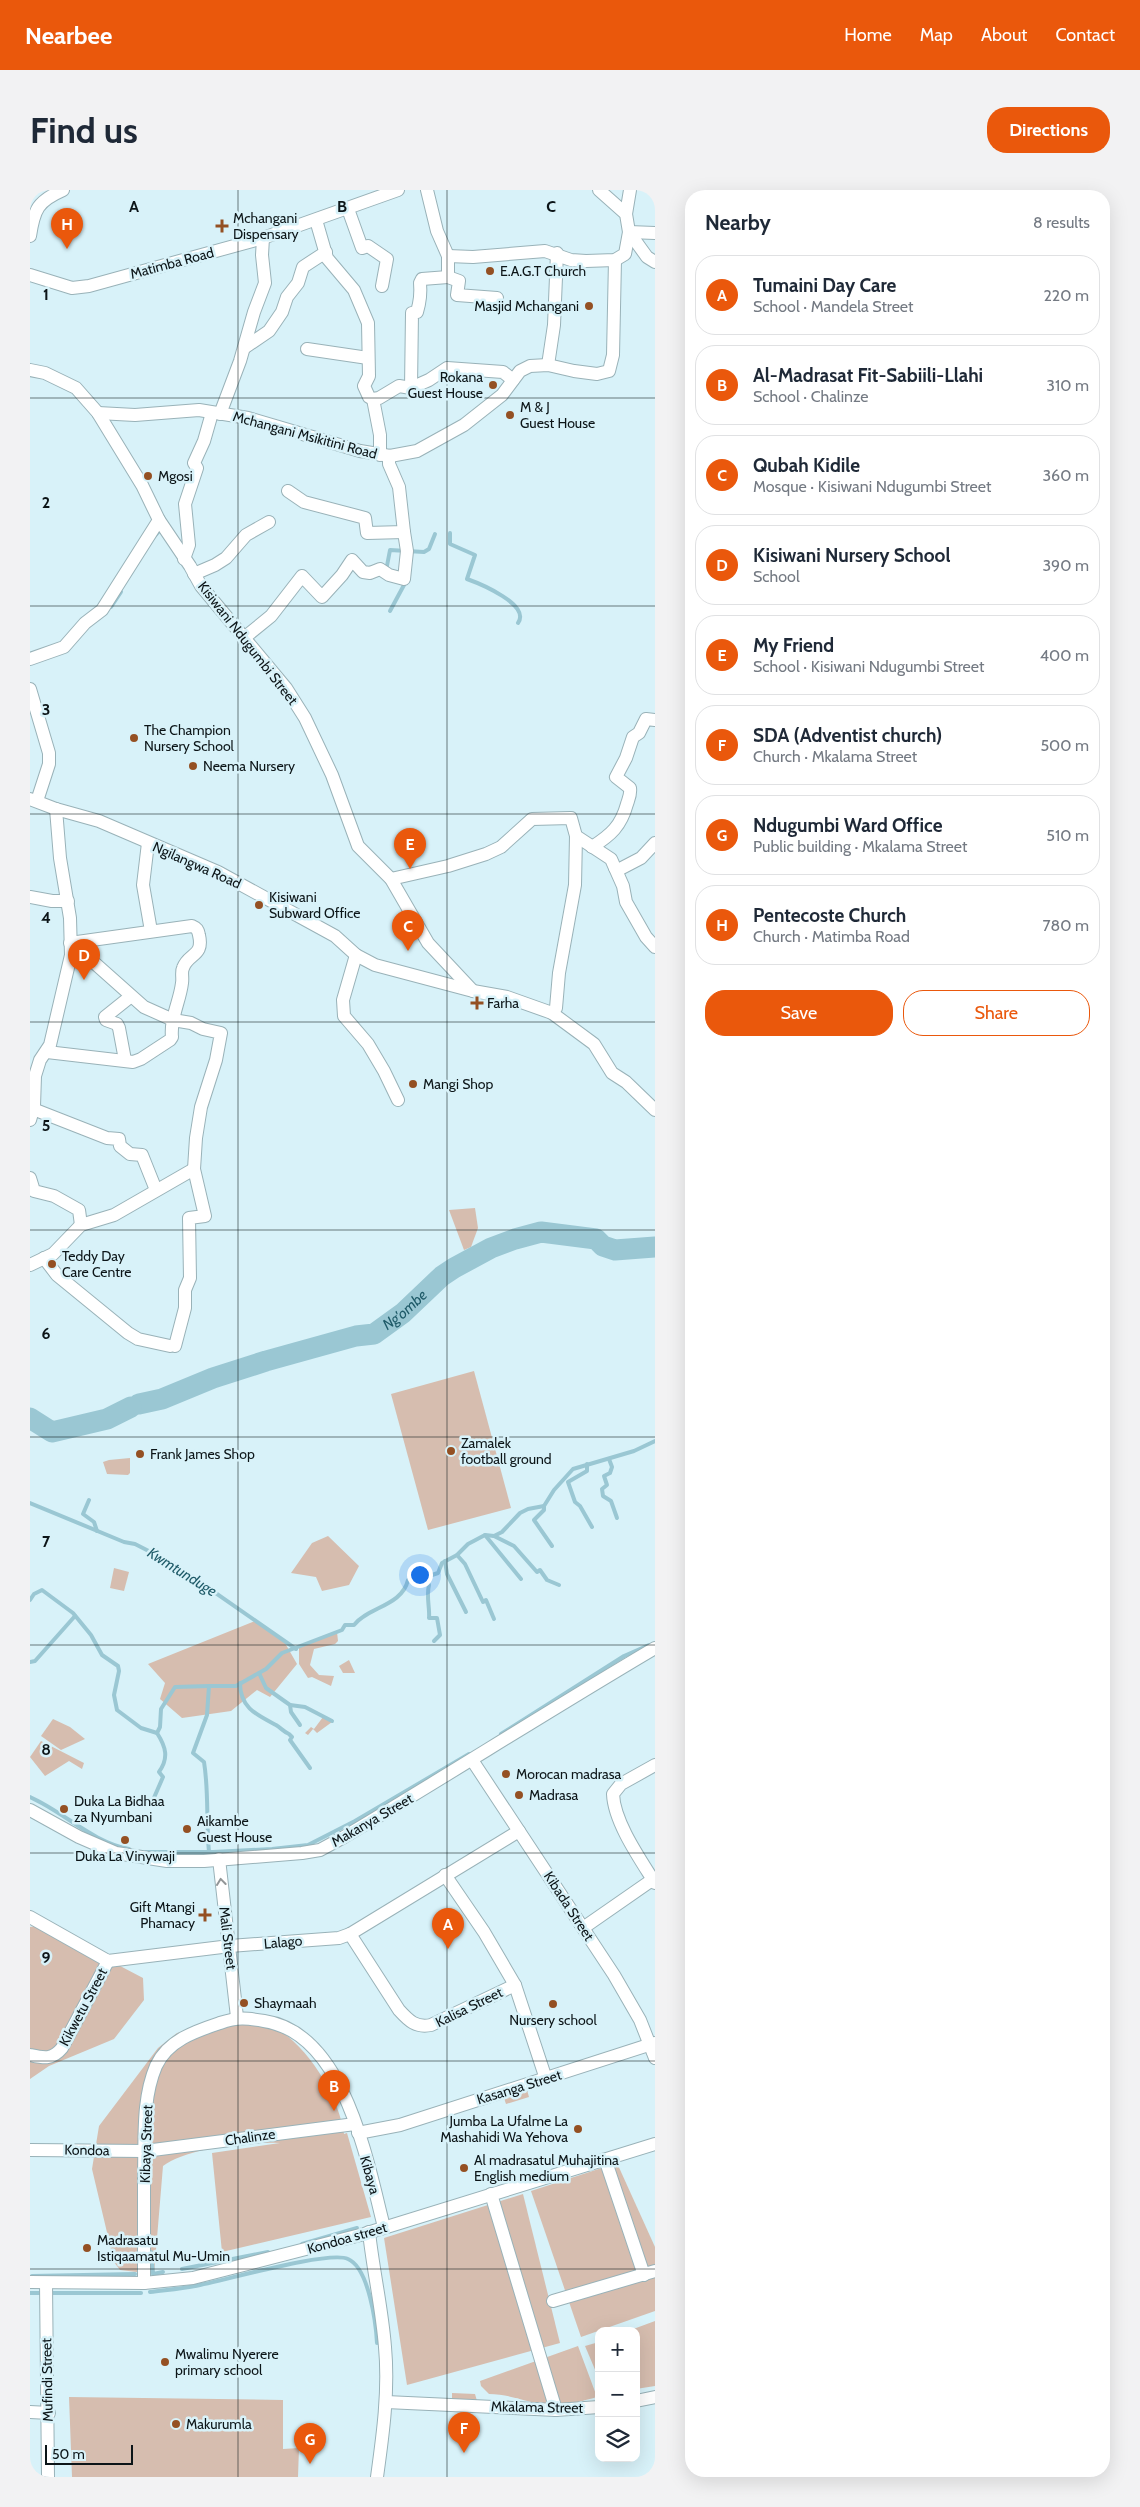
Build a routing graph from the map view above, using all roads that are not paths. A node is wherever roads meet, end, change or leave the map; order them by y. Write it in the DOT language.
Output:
graph roads {
  1 [pos="63,190"];
  2 [pos="398,190"];
  3 [pos="427,190"];
  4 [pos="599,190"];
  5 [pos="630,190"];
  6 [pos="348,209"];
  7 [pos="31,214"];
  8 [pos="626,214"];
  9 [pos="316,220"];
  10 [pos="629,232"];
  11 [pos="655,233"];
  12 [pos="30,236"];
  13 [pos="263,238"];
  14 [pos="326,252"];
  15 [pos="557,253"];
  16 [pos="448,256"];
  17 [pos="615,260"];
  18 [pos="655,262"];
  19 [pos="30,275"];
  20 [pos="448,277"];
  21 [pos="382,286"];
  22 [pos="497,298"];
  23 [pos="244,348"];
  24 [pos="307,349"];
  25 [pos="368,358"];
  26 [pos="548,365"];
  27 [pos="30,370"];
  28 [pos="513,380"];
  29 [pos="411,388"];
  30 [pos="373,399"];
  31 [pos="98,413"];
  32 [pos="216,413"];
  33 [pos="384,456"];
  34 [pos="288,491"];
  35 [pos="160,520"];
  36 [pos="269,522"];
  37 [pos="404,532"];
  38 [pos="184,559"];
  39 [pos="194,574"];
  40 [pos="244,638"];
  41 [pos="30,659"];
  42 [pos="30,689"];
  43 [pos="655,720"];
  44 [pos="34,800"];
  45 [pos="56,809"];
  46 [pos="576,836"];
  47 [pos="148,843"];
  48 [pos="655,843"];
  49 [pos="592,847"];
  50 [pos="616,868"];
  51 [pos="391,879"];
  52 [pos="30,897"];
  53 [pos="68,901"];
  54 [pos="151,931"];
  55 [pos="71,943"];
  56 [pos="655,947"];
  57 [pos="356,955"];
  58 [pos="472,991"];
  59 [pos="130,996"];
  60 [pos="552,1013"];
  61 [pos="173,1020"];
  62 [pos="47,1052"];
  63 [pos="125,1060"];
  64 [pos="32,1076"];
  65 [pos="398,1100"];
  66 [pos="655,1110"];
  67 [pos="32,1114"];
  68 [pos="194,1169"];
  69 [pos="30,1178"];
  70 [pos="156,1190"];
  71 [pos="81,1225"];
  72 [pos="44,1258"];
  73 [pos="30,1265"];
  74 [pos="655,1648"];
  75 [pos="472,1760"];
  76 [pos="655,1765"];
  77 [pos="30,1810"];
  78 [pos="519,1831"];
  79 [pos="218,1859"];
  80 [pos="445,1875"];
  81 [pos="654,1880"];
  82 [pos="30,1918"];
  83 [pos="583,1928"];
  84 [pos="350,1934"];
  85 [pos="230,1946"];
  86 [pos="108,1961"];
  87 [pos="515,1985"];
  88 [pos="237,2017"];
  89 [pos="653,2044"];
  90 [pos="30,2055"];
  91 [pos="655,2058"];
  92 [pos="546,2079"];
  93 [pos="356,2128"];
  94 [pos="655,2144"];
  95 [pos="30,2150"];
  96 [pos="144,2151"];
  97 [pos="605,2159"];
  98 [pos="491,2194"];
  99 [pos="384,2228"];
  100 [pos="369,2232"];
  101 [pos="650,2273"];
  102 [pos="30,2282"];
  103 [pos="46,2282"];
  104 [pos="144,2283"];
  105 [pos="553,2301"];
  106 [pos="655,2397"];
  107 [pos="640,2400"];
  108 [pos="386,2402"];
  109 [pos="595,2407"];
  110 [pos="556,2410"];
  111 [pos="30,2412"];
  112 [pos="49,2413"];
  113 [pos="48,2477"];
  114 [pos="377,2477"];
  1 -- 7 [label="street"];
  2 -- 6 [label="street, Matimba Road"];
  3 -- 16 [label="street"];
  4 -- 8 [label="street"];
  5 -- 8 [label="street"];
  6 -- 9 [label="street, Matimba Road"];
  6 -- 21 [label="street"];
  7 -- 12 [label="street"];
  8 -- 10 [label="street"];
  9 -- 13 [label="street, Matimba Road"];
  9 -- 14 [label="street"];
  10 -- 11 [label="street"];
  10 -- 17 [label="street"];
  10 -- 18 [label="street"];
  13 -- 19 [label="street, Matimba Road"];
  13 -- 23 [label="street"];
  14 -- 23 [label="street"];
  14 -- 25 [label="street"];
  15 -- 16 [label="street"];
  15 -- 17 [label="street"];
  15 -- 26 [label="street"];
  16 -- 20 [label="street"];
  17 -- 26 [label="street, Mchangani Msikitini Road"];
  20 -- 22 [label="street"];
  20 -- 29 [label="street"];
  23 -- 32 [label="street"];
  24 -- 25 [label="street"];
  25 -- 30 [label="street"];
  26 -- 28 [label="street, Mchangani Msikitini Road"];
  27 -- 31 [label="street, Kisiwani Ndugumbi Street"];
  28 -- 29 [label="street"];
  28 -- 33 [label="street, Mchangani Msikitini Road"];
  29 -- 30 [label="street"];
  30 -- 33 [label="street"];
  31 -- 32 [label="street, Mchangani Msikitini Road"];
  31 -- 35 [label="street, Kisiwani Ndugumbi Street"];
  32 -- 33 [label="street, Mchangani Msikitini Road"];
  32 -- 38 [label="street"];
  33 -- 37 [label="street"];
  34 -- 37 [label="street"];
  35 -- 38 [label="street, Kisiwani Ndugumbi Street"];
  35 -- 41 [label="street"];
  36 -- 39 [label="street"];
  37 -- 40 [label="street"];
  38 -- 39 [label="street, Kisiwani Ndugumbi Street"];
  39 -- 40 [label="street, Kisiwani Ndugumbi Street"];
  40 -- 51 [label="street, Kisiwani Ndugumbi Street"];
  42 -- 44 [label="street"];
  43 -- 49 [label="street"];
  44 -- 45 [label="street, Ngilangwa Road"];
  45 -- 47 [label="street, Ngilangwa Road"];
  45 -- 53 [label="street"];
  46 -- 49 [label="street"];
  46 -- 51 [label="street"];
  46 -- 60 [label="street"];
  47 -- 54 [label="street"];
  47 -- 57 [label="street, Ngilangwa Road"];
  48 -- 50 [label="street"];
  49 -- 50 [label="street"];
  50 -- 56 [label="street"];
  51 -- 58 [label="street, Kisiwani Ndugumbi Street"];
  52 -- 53 [label="street"];
  53 -- 55 [label="street"];
  54 -- 55 [label="street"];
  54 -- 61 [label="street"];
  55 -- 59 [label="street"];
  55 -- 62 [label="street"];
  57 -- 58 [label="street, Ngilangwa Road"];
  57 -- 65 [label="street"];
  58 -- 60 [label="street, Ngilangwa Road"];
  59 -- 61 [label="street"];
  59 -- 63 [label="street"];
  60 -- 66 [label="street, Ngilangwa Road"];
  61 -- 63 [label="street"];
  61 -- 68 [label="street"];
  62 -- 63 [label="street"];
  62 -- 64 [label="street"];
  64 -- 67 [label="street"];
  67 -- 70 [label="street"];
  68 -- 70 [label="street"];
  68 -- 72 [label="street"];
  69 -- 71 [label="street"];
  70 -- 71 [label="street"];
  71 -- 72 [label="street"];
  72 -- 73 [label="street"];
  74 -- 75 [label="street, Makanya Street"];
  75 -- 78 [label="street, Kibada Street"];
  75 -- 79 [label="street, Makanya Street"];
  76 -- 81 [label="street"];
  77 -- 79 [label="street, Makanya Street"];
  78 -- 80 [label="street, Lalago"];
  78 -- 83 [label="street, Kibada Street"];
  85 -- 79 [label="street, Mali Street, one-way"];
  80 -- 84 [label="street, Lalago"];
  80 -- 87 [label="street"];
  81 -- 83 [label="street"];
  82 -- 86 [label="street"];
  83 -- 89 [label="street, Kibada Street"];
  84 -- 85 [label="street, Lalago"];
  84 -- 87 [label="street, Kalisa Street"];
  85 -- 86 [label="street, Lalago"];
  85 -- 88 [label="street, Mali Street"];
  86 -- 90 [label="street, Kikwetu Street"];
  87 -- 92 [label="street"];
  88 -- 93 [label="street, Kibaya Street"];
  88 -- 96 [label="street, Kibaya Street"];
  89 -- 91 [label="street, Kibada Street"];
  89 -- 92 [label="street, Kasanga Street"];
  92 -- 93 [label="street, Kasanga Street"];
  93 -- 96 [label="street, Chalinze"];
  93 -- 99 [label="street, Kibaya"];
  94 -- 97 [label="street, Kondoa street"];
  95 -- 96 [label="street, Kondoa"];
  96 -- 104 [label="street, Kibaya Street"];
  97 -- 98 [label="street, Kondoa street"];
  97 -- 101 [label="street"];
  98 -- 99 [label="street, Kondoa street"];
  98 -- 110 [label="street"];
  99 -- 100 [label="street, Kondoa street"];
  100 -- 104 [label="street, Kondoa street"];
  100 -- 108 [label="street"];
  101 -- 105 [label="street"];
  102 -- 103 [label="street, Kondoa street"];
  103 -- 104 [label="street, Kondoa street"];
  103 -- 112 [label="street, Mufindi Street"];
  106 -- 107 [label="street"];
  108 -- 110 [label="street, Mkalama Street"];
  108 -- 114 [label="street"];
  109 -- 110 [label="street, Mkalama Street"];
  111 -- 112 [label="street"];
  112 -- 113 [label="street, Mufindi Street"];
}
